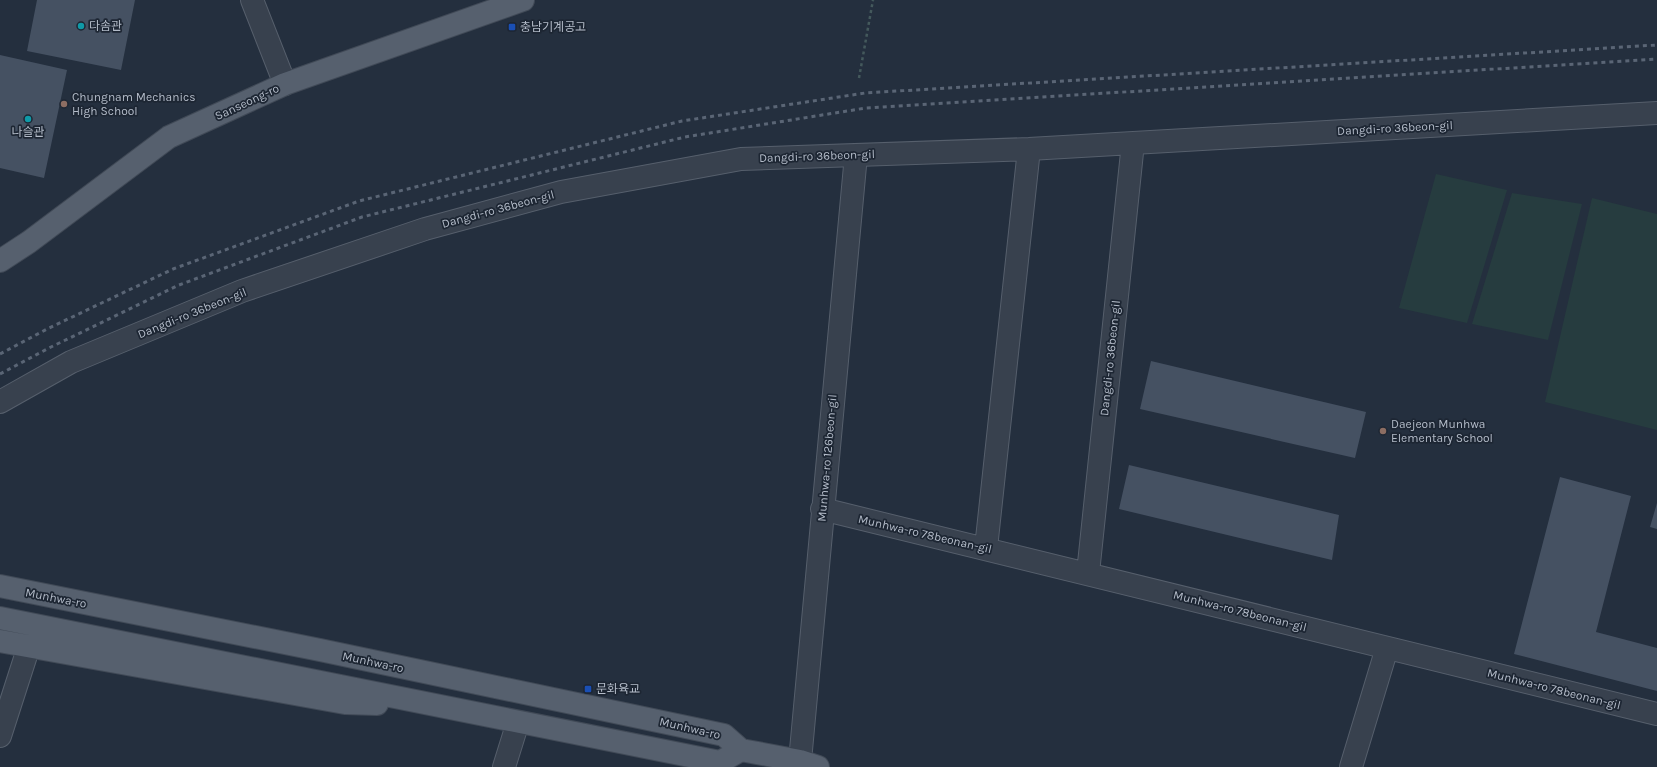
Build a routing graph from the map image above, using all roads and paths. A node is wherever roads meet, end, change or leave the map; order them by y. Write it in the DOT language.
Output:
graph roads {
  1 [pos="252,0"];
  2 [pos="523,0"];
  3 [pos="873,0"];
  4 [pos="859,78"];
  5 [pos="285,84"];
  6 [pos="1657,113"];
  7 [pos="1133,143"];
  8 [pos="1029,150"];
  9 [pos="856,155"];
  10 [pos="0,261"];
  11 [pos="0,402"];
  12 [pos="822,509"];
  13 [pos="986,548"];
  14 [pos="1088,573"];
  15 [pos="0,577"];
  16 [pos="0,586"];
  17 [pos="0,618"];
  18 [pos="0,641"];
  19 [pos="29,646"];
  20 [pos="1386,648"];
  21 [pos="426,672"];
  22 [pos="444,706"];
  23 [pos="1657,714"];
  24 [pos="518,722"];
  25 [pos="0,736"];
  26 [pos="741,750"];
  27 [pos="805,765"];
  28 [pos="504,767"];
  29 [pos="1351,767"];
  1 -- 5 [label="street"];
  2 -- 5 [label="main road, Sanseong-ro"];
  3 -- 4 [label="path"];
  5 -- 10 [label="main road, Sanseong-ro"];
  6 -- 7 [label="street, Dangdi-ro 36beon-gil"];
  7 -- 8 [label="street, Dangdi-ro 36beon-gil"];
  7 -- 14 [label="street, Dangdi-ro 36beon-gil"];
  8 -- 9 [label="street, Dangdi-ro 36beon-gil"];
  8 -- 13 [label="street"];
  9 -- 11 [label="street, Dangdi-ro 36beon-gil"];
  9 -- 12 [label="street, Munhwa-ro 126beon-gil"];
  12 -- 13 [label="street, Munhwa-ro 78beonan-gil"];
  12 -- 27 [label="street, Munhwa-ro 126beon-gil"];
  13 -- 14 [label="street, Munhwa-ro 78beonan-gil"];
  14 -- 20 [label="street, Munhwa-ro 78beonan-gil"];
  15 -- 21 [label="main road"];
  16 -- 21 [label="main road, Munhwa-ro"];
  17 -- 22 [label="main road, Munhwa-ro"];
  18 -- 19 [label="main road"];
  19 -- 22 [label="main road"];
  19 -- 25 [label="street"];
  20 -- 23 [label="street, Munhwa-ro 78beonan-gil"];
  20 -- 29 [label="street"];
  21 -- 26 [label="main road, Munhwa-ro"];
  22 -- 24 [label="main road, Munhwa-ro"];
  24 -- 26 [label="main road, Munhwa-ro"];
  24 -- 28 [label="street"];
  26 -- 27 [label="main road, Munhwa-ro"];
}
